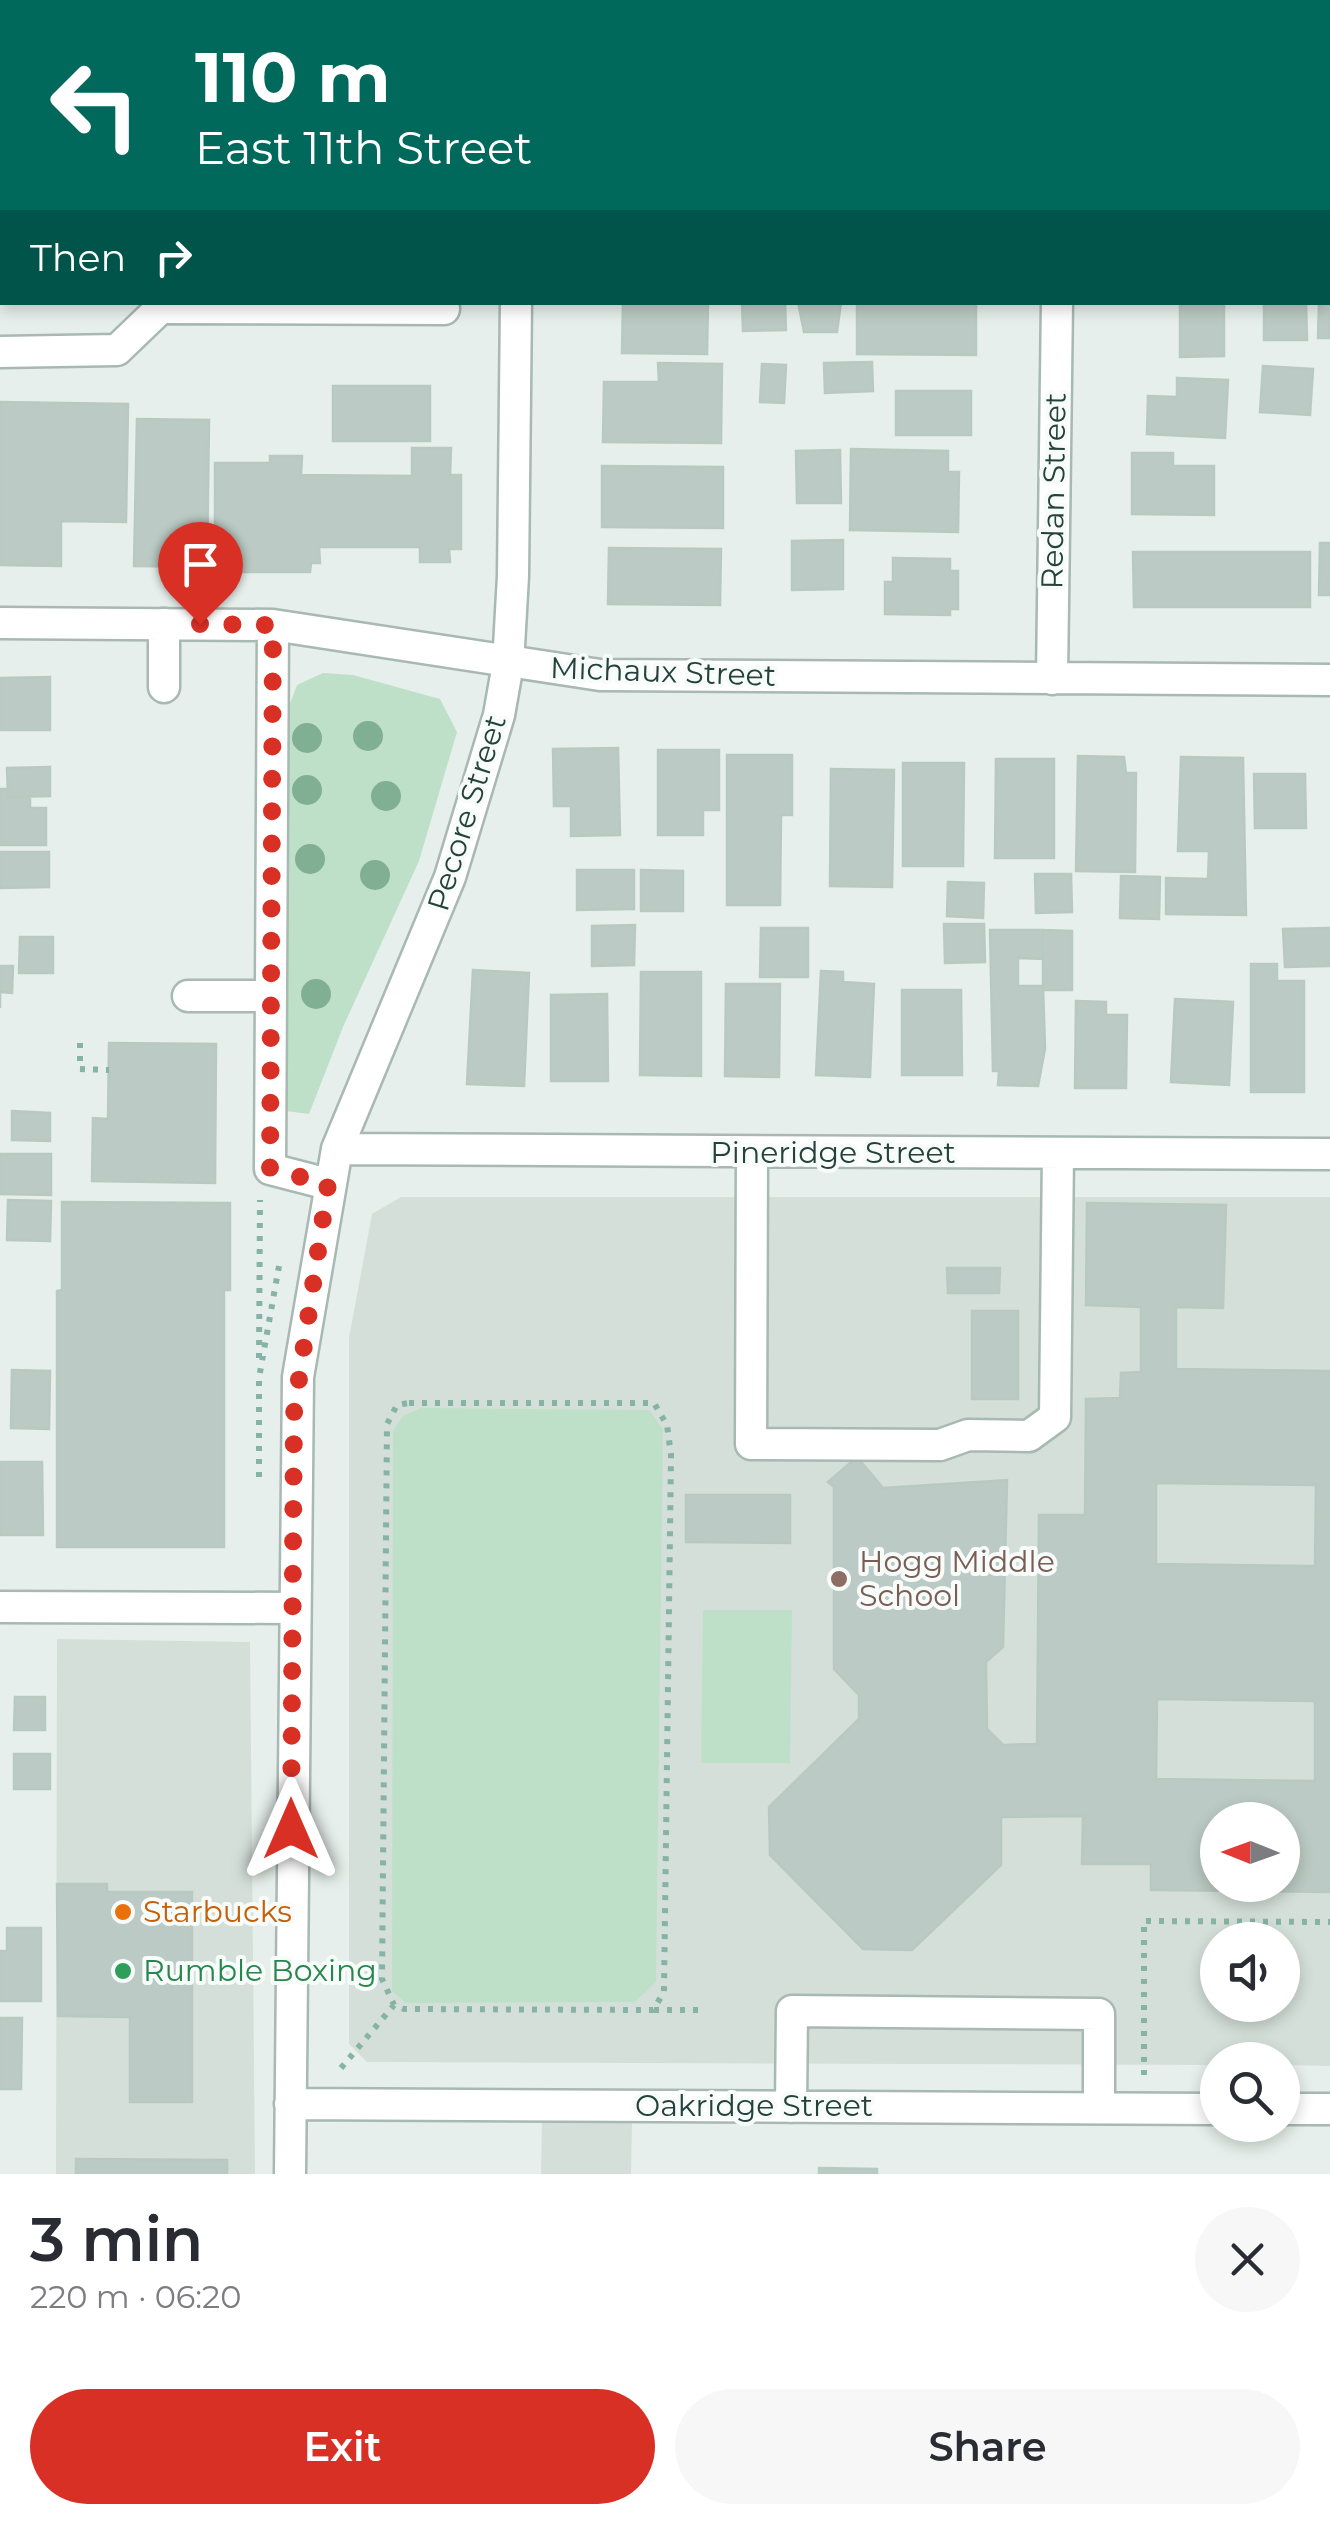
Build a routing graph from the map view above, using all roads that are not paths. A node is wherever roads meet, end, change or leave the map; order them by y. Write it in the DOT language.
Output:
graph roads {
  1 [pos="167,305"];
  2 [pos="516,305"];
  3 [pos="1056,305"];
  4 [pos="444,309"];
  5 [pos="0,352"];
  6 [pos="0,623"];
  7 [pos="164,624"];
  8 [pos="273,625"];
  9 [pos="508,664"];
  10 [pos="1052,679"];
  11 [pos="1330,680"];
  12 [pos="164,687"];
  13 [pos="188,996"];
  14 [pos="271,996"];
  15 [pos="337,1149"];
  16 [pos="752,1153"];
  17 [pos="1058,1153"];
  18 [pos="1330,1154"];
  19 [pos="328,1184"];
  20 [pos="0,1607"];
  21 [pos="292,1608"];
  22 [pos="290,2104"];
  23 [pos="791,2106"];
  24 [pos="1099,2108"];
  25 [pos="1200,2108"];
  26 [pos="1300,2109"];
  27 [pos="1330,2109"];
  28 [pos="290,2174"];
  1 -- 4 [label="street"];
  1 -- 5 [label="street"];
  2 -- 9 [label="street, Pecore Street"];
  3 -- 10 [label="street, Redan Street"];
  6 -- 7 [label="street, Michaux Street"];
  7 -- 8 [label="street, Michaux Street"];
  7 -- 12 [label="street"];
  8 -- 9 [label="street, Michaux Street"];
  8 -- 14 [label="street"];
  9 -- 10 [label="street, Michaux Street"];
  9 -- 15 [label="street, Pecore Street"];
  10 -- 11 [label="street, Michaux Street"];
  13 -- 14 [label="street"];
  14 -- 19 [label="street"];
  15 -- 16 [label="street, Pineridge Street"];
  15 -- 19 [label="street, Pecore Street"];
  16 -- 17 [label="street, Pineridge Street"];
  16 -- 17 [label="street"];
  17 -- 18 [label="street, Pineridge Street"];
  19 -- 21 [label="street, Pecore Street"];
  20 -- 21 [label="street"];
  21 -- 22 [label="street, Pecore Street"];
  22 -- 23 [label="street, Oakridge Street"];
  22 -- 28 [label="street, Pecore Street"];
  23 -- 24 [label="street, Oakridge Street"];
  23 -- 24 [label="street"];
  24 -- 25 [label="street, Oakridge Street"];
  26 -- 27 [label="street"];
}
